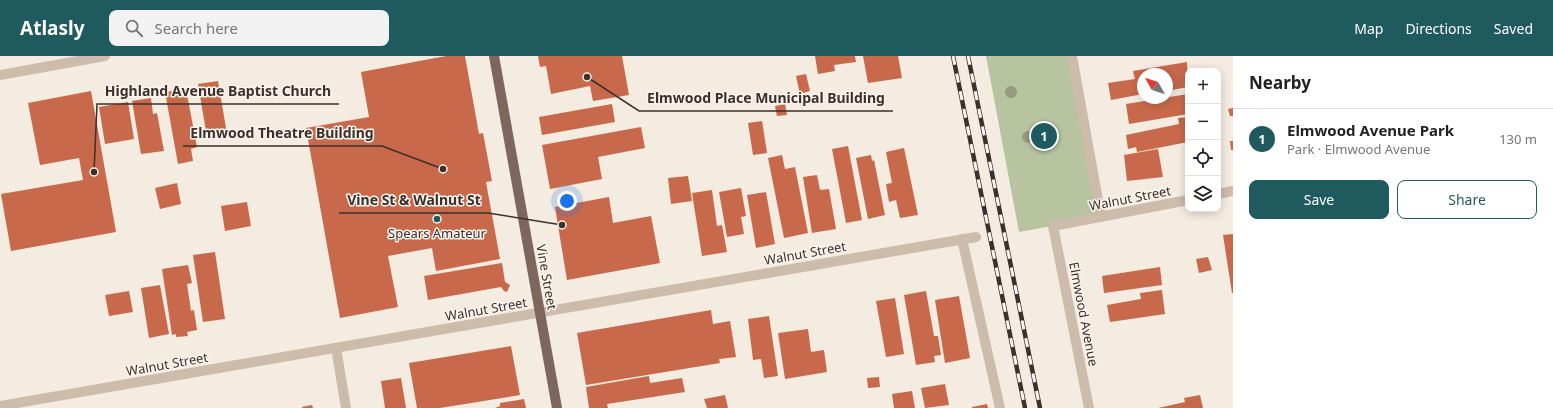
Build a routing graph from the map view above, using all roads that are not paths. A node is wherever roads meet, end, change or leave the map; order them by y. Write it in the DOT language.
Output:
graph roads {
  1 [pos="105,56"];
  2 [pos="494,56"];
  3 [pos="1072,56"];
  4 [pos="0,75"];
  5 [pos="1233,191"];
  6 [pos="1221,193"];
  7 [pos="1185,201"];
  8 [pos="1101,217"];
  9 [pos="1053,226"];
  10 [pos="976,237"];
  11 [pos="962,239"];
  12 [pos="540,313"];
  13 [pos="336,348"];
  14 [pos="0,406"];
  15 [pos="346,408"];
  16 [pos="557,408"];
  17 [pos="1000,408"];
  18 [pos="1089,408"];
  1 -- 4 [label="street"];
  2 -- 12 [label="main road, Vine Street"];
  3 -- 8 [label="street"];
  5 -- 6 [label="street"];
  7 -- 8 [label="street, Walnut Street"];
  8 -- 9 [label="street, Walnut Street"];
  9 -- 18 [label="street, Elmwood Avenue"];
  10 -- 11 [label="street, Walnut Street"];
  11 -- 12 [label="street, Walnut Street"];
  11 -- 17 [label="street"];
  12 -- 13 [label="street, Walnut Street"];
  12 -- 16 [label="main road, Vine Street"];
  13 -- 14 [label="street, Walnut Street"];
  13 -- 15 [label="street"];
}
